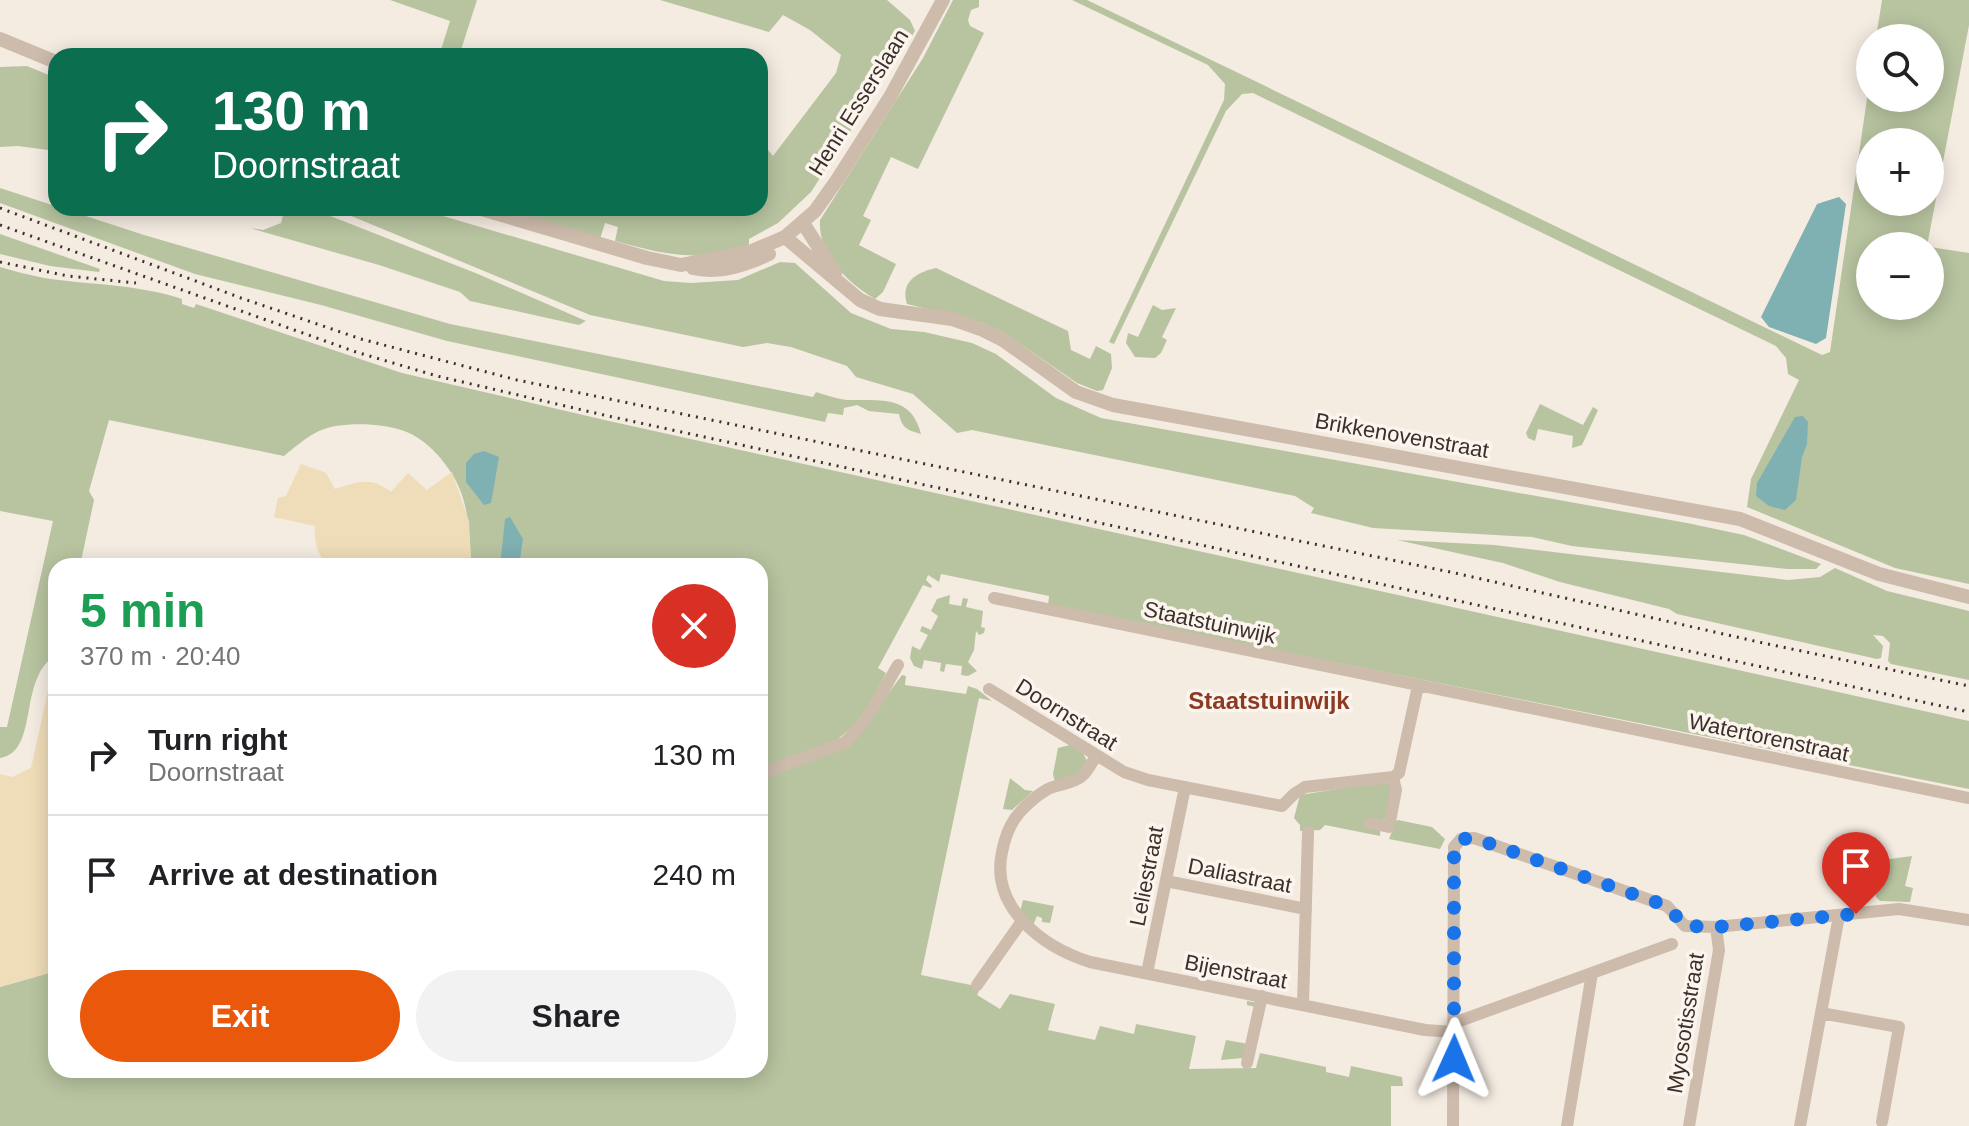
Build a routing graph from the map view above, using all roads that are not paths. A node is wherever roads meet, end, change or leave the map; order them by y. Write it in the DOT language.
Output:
graph roads {
  1 [pos="943,0"];
  2 [pos="0,39"];
  3 [pos="48,59"];
  4 [pos="505,216"];
  5 [pos="803,223"];
  6 [pos="785,237"];
  7 [pos="844,287"];
  8 [pos="1969,597"];
  9 [pos="994,598"];
  10 [pos="898,665"];
  11 [pos="1418,686"];
  12 [pos="989,689"];
  13 [pos="1561,715"];
  14 [pos="1096,756"];
  15 [pos="768,771"];
  16 [pos="1393,777"];
  17 [pos="1185,787"];
  18 [pos="1969,798"];
  19 [pos="1370,823"];
  20 [pos="1308,832"];
  21 [pos="1166,881"];
  22 [pos="1306,909"];
  23 [pos="1839,916"];
  24 [pos="1969,920"];
  25 [pos="1022,921"];
  26 [pos="1716,927"];
  27 [pos="1672,944"];
  28 [pos="1147,973"];
  29 [pos="1592,973"];
  30 [pos="977,985"];
  31 [pos="1262,996"];
  32 [pos="1303,1004"];
  33 [pos="1821,1013"];
  34 [pos="1454,1028"];
  35 [pos="1247,1063"];
  36 [pos="1882,1122"];
  37 [pos="1453,1126"];
  38 [pos="1567,1126"];
  39 [pos="1689,1126"];
  40 [pos="1800,1126"];
  1 -- 5 [label="street, Henri Esserslaan"];
  2 -- 3 [label="street"];
  4 -- 6 [label="street, Henri Esserslaan"];
  5 -- 6 [label="street, Henri Esserslaan"];
  5 -- 7 [label="street, Brikkenovenstraat"];
  6 -- 7 [label="street, Brikkenovenstraat"];
  7 -- 8 [label="street, Brikkenovenstraat"];
  9 -- 11 [label="street, Staatstuinwijk"];
  10 -- 15 [label="street"];
  11 -- 13 [label="street, Staatstuinwijk"];
  11 -- 16 [label="street"];
  12 -- 14 [label="street, Doornstraat"];
  13 -- 18 [label="street, Watertorenstraat"];
  14 -- 17 [label="street, Doornstraat"];
  14 -- 25 [label="street, Bijenstraat"];
  16 -- 17 [label="street, Doornstraat"];
  16 -- 19 [label="street"];
  17 -- 21 [label="street, Leliestraat"];
  20 -- 22 [label="street"];
  21 -- 22 [label="street, Daliastraat"];
  21 -- 28 [label="street, Leliestraat"];
  22 -- 32 [label="street"];
  23 -- 24 [label="street"];
  23 -- 26 [label="street"];
  23 -- 33 [label="street"];
  25 -- 28 [label="street, Bijenstraat"];
  25 -- 30 [label="street"];
  26 -- 34 [label="street"];
  26 -- 39 [label="street, Myosotisstraat"];
  27 -- 29 [label="street, Bijenstraat"];
  28 -- 31 [label="street, Bijenstraat"];
  29 -- 34 [label="street, Bijenstraat"];
  29 -- 38 [label="street"];
  31 -- 32 [label="street, Bijenstraat"];
  31 -- 35 [label="street"];
  32 -- 34 [label="street, Bijenstraat"];
  33 -- 36 [label="street"];
  33 -- 40 [label="street"];
  34 -- 37 [label="street"];
}
